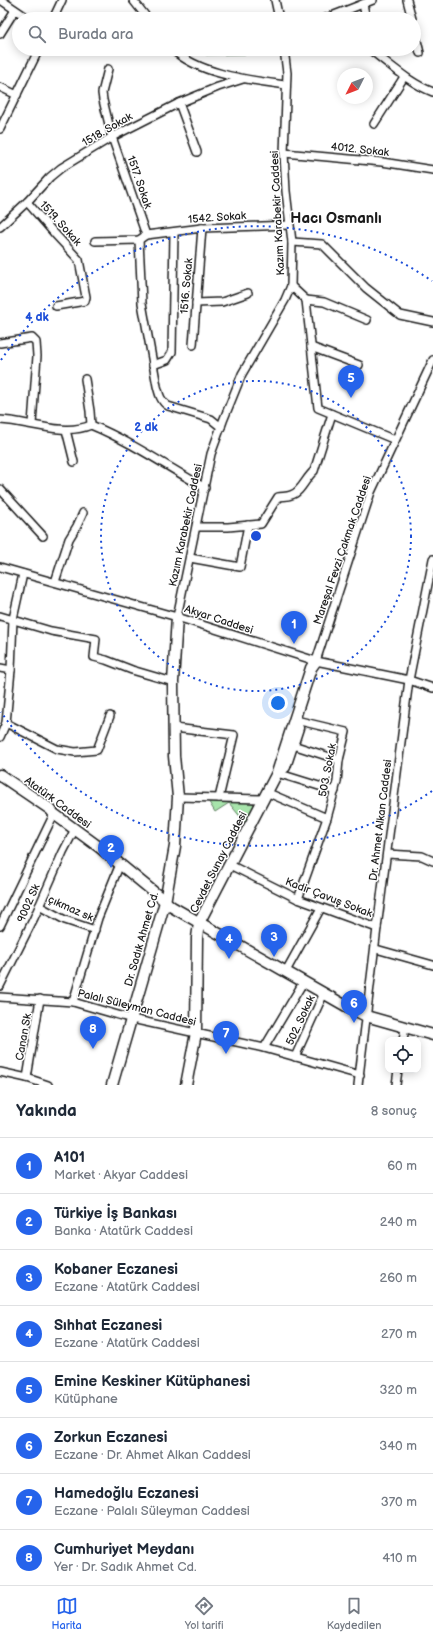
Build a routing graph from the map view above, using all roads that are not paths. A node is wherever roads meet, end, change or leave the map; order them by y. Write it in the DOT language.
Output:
graph roads {
  1 [pos="1,0"];
  2 [pos="62,0"];
  3 [pos="133,0"];
  4 [pos="275,0"];
  5 [pos="372,0"];
  6 [pos="407,0"];
  7 [pos="363,4"];
  8 [pos="15,10"];
  9 [pos="18,12"];
  10 [pos="56,12"];
  11 [pos="142,12"];
  12 [pos="278,12"];
  13 [pos="342,12"];
  14 [pos="365,12"];
  15 [pos="410,12"];
  16 [pos="12,15"];
  17 [pos="0,34"];
  18 [pos="36,56"];
  19 [pos="182,56"];
  20 [pos="285,56"];
  21 [pos="378,56"];
  22 [pos="108,69"];
  23 [pos="404,77"];
  24 [pos="243,79"];
  25 [pos="286,85"];
  26 [pos="0,87"];
  27 [pos="433,92"];
  28 [pos="17,95"];
  29 [pos="179,103"];
  30 [pos="374,124"];
  31 [pos="0,129"];
  32 [pos="112,137"];
  33 [pos="197,152"];
  34 [pos="284,152"];
  35 [pos="433,170"];
  36 [pos="28,202"];
  37 [pos="289,225"];
  38 [pos="0,227"];
  39 [pos="202,228"];
  40 [pos="174,232"];
  41 [pos="146,235"];
  42 [pos="95,240"];
  43 [pos="139,240"];
  44 [pos="292,242"];
  45 [pos="291,286"];
  46 [pos="248,293"];
  47 [pos="306,300"];
  48 [pos="196,303"];
  49 [pos="56,306"];
  50 [pos="367,320"];
  51 [pos="433,322"];
  52 [pos="0,343"];
  53 [pos="193,345"];
  54 [pos="311,347"];
  55 [pos="433,360"];
  56 [pos="153,365"];
  57 [pos="359,365"];
  58 [pos="85,379"];
  59 [pos="332,414"];
  60 [pos="0,420"];
  61 [pos="32,424"];
  62 [pos="90,425"];
  63 [pos="221,427"];
  64 [pos="66,430"];
  65 [pos="395,440"];
  66 [pos="74,462"];
  67 [pos="205,488"];
  68 [pos="0,489"];
  69 [pos="83,513"];
  70 [pos="248,525"];
  71 [pos="197,527"];
  72 [pos="44,536"];
  73 [pos="190,558"];
  74 [pos="433,559"];
  75 [pos="0,567"];
  76 [pos="23,574"];
  77 [pos="431,580"];
  78 [pos="55,582"];
  79 [pos="0,616"];
  80 [pos="177,617"];
  81 [pos="13,619"];
  82 [pos="316,661"];
  83 [pos="0,668"];
  84 [pos="11,670"];
  85 [pos="409,680"];
  86 [pos="173,682"];
  87 [pos="433,688"];
  88 [pos="110,716"];
  89 [pos="300,721"];
  90 [pos="6,723"];
  91 [pos="174,728"];
  92 [pos="0,737"];
  93 [pos="293,745"];
  94 [pos="339,760"];
  95 [pos="277,773"];
  96 [pos="0,775"];
  97 [pos="335,791"];
  98 [pos="265,795"];
  99 [pos="178,797"];
  100 [pos="219,798"];
  101 [pos="54,814"];
  102 [pos="327,818"];
  103 [pos="76,829"];
  104 [pos="387,854"];
  105 [pos="433,859"];
  106 [pos="120,864"];
  107 [pos="230,865"];
  108 [pos="298,899"];
  109 [pos="165,902"];
  110 [pos="39,906"];
  111 [pos="321,908"];
  112 [pos="199,923"];
  113 [pos="0,926"];
  114 [pos="377,928"];
  115 [pos="94,930"];
  116 [pos="376,949"];
  117 [pos="433,965"];
  118 [pos="286,971"];
  119 [pos="304,981"];
  120 [pos="0,986"];
  121 [pos="324,993"];
  122 [pos="0,997"];
  123 [pos="40,999"];
  124 [pos="73,1002"];
  125 [pos="366,1016"];
  126 [pos="132,1019"];
  127 [pos="405,1028"];
  128 [pos="196,1033"];
  129 [pos="433,1035"];
  130 [pos="404,1037"];
  131 [pos="264,1048"];
  132 [pos="295,1057"];
  133 [pos="0,1072"];
  134 [pos="398,1073"];
  135 [pos="360,1075"];
  136 [pos="27,1078"];
  137 [pos="48,1085"];
  138 [pos="112,1085"];
  139 [pos="186,1085"];
  140 [pos="358,1085"];
  141 [pos="396,1085"];
  1 -- 8 [label="street"];
  2 -- 10 [label="street"];
  3 -- 11 [label="street"];
  4 -- 12 [label="street"];
  5 -- 7 [label="street"];
  6 -- 15 [label="street"];
  7 -- 13 [label="street"];
  7 -- 14 [label="street"];
  8 -- 9 [label="street"];
  16 -- 17 [label="street"];
  18 -- 28 [label="street"];
  19 -- 24 [label="street"];
  20 -- 25 [label="street, Kazım Karabekir Caddesi"];
  21 -- 23 [label="street"];
  22 -- 32 [label="street"];
  23 -- 27 [label="street"];
  23 -- 30 [label="street"];
  24 -- 25 [label="street"];
  24 -- 29 [label="street, 1518. Sokak"];
  25 -- 34 [label="street, Kazım Karabekir Caddesi"];
  26 -- 28 [label="street"];
  28 -- 31 [label="street"];
  29 -- 32 [label="street, 1518. Sokak"];
  29 -- 33 [label="street"];
  32 -- 36 [label="street, 1518. Sokak"];
  32 -- 41 [label="street, 1517. Sokak"];
  34 -- 35 [label="street, 4012. Sokak"];
  34 -- 37 [label="street, Kazım Karabekir Caddesi"];
  36 -- 38 [label="street, 1518. Sokak"];
  36 -- 49 [label="street, 1519. Sokak"];
  37 -- 39 [label="street, 1542. Sokak"];
  37 -- 44 [label="street, Kazım Karabekir Caddesi"];
  39 -- 40 [label="street, 1542. Sokak"];
  39 -- 48 [label="street, 1516. Sokak"];
  40 -- 41 [label="street, 1542. Sokak"];
  40 -- 56 [label="street"];
  41 -- 43 [label="street"];
  42 -- 43 [label="street"];
  43 -- 56 [label="street"];
  44 -- 45 [label="street, Kazım Karabekir Caddesi"];
  44 -- 51 [label="street"];
  45 -- 47 [label="street"];
  45 -- 63 [label="street, Kazım Karabekir Caddesi"];
  46 -- 48 [label="street"];
  47 -- 50 [label="street"];
  47 -- 54 [label="street"];
  48 -- 53 [label="street, 1516. Sokak"];
  52 -- 61 [label="street"];
  54 -- 57 [label="street"];
  54 -- 59 [label="street"];
  55 -- 65 [label="street, Mareşal Fevzi Çakmak Caddesi"];
  56 -- 63 [label="street"];
  58 -- 62 [label="street"];
  59 -- 65 [label="street"];
  59 -- 70 [label="street"];
  60 -- 61 [label="street"];
  61 -- 64 [label="street"];
  62 -- 64 [label="street"];
  62 -- 67 [label="street"];
  63 -- 67 [label="street, Kazım Karabekir Caddesi"];
  64 -- 66 [label="street"];
  65 -- 82 [label="street, Mareşal Fevzi Çakmak Caddesi"];
  67 -- 71 [label="street, Kazım Karabekir Caddesi"];
  68 -- 72 [label="street"];
  69 -- 78 [label="street"];
  70 -- 71 [label="street"];
  70 -- 73 [label="street"];
  71 -- 73 [label="street, Kazım Karabekir Caddesi"];
  73 -- 80 [label="street, Kazım Karabekir Caddesi"];
  74 -- 77 [label="street, Dr. Ahmet Alkan Caddesi"];
  75 -- 76 [label="street, Akyar Caddesi"];
  76 -- 78 [label="street, Akyar Caddesi"];
  76 -- 81 [label="street"];
  77 -- 85 [label="street, Dr. Ahmet Alkan Caddesi"];
  78 -- 80 [label="street, Akyar Caddesi"];
  79 -- 81 [label="street"];
  80 -- 82 [label="street, Akyar Caddesi"];
  80 -- 86 [label="street, Dr. Sadık Ahmet Cd."];
  81 -- 84 [label="street"];
  81 -- 86 [label="street"];
  82 -- 85 [label="street, Akyar Caddesi"];
  82 -- 89 [label="street"];
  82 -- 95 [label="street"];
  83 -- 84 [label="street"];
  84 -- 90 [label="street"];
  85 -- 87 [label="street, Akyar Caddesi"];
  85 -- 104 [label="street, Dr. Ahmet Alkan Caddesi"];
  86 -- 91 [label="street, Dr. Sadık Ahmet Cd."];
  88 -- 90 [label="street"];
  89 -- 93 [label="street"];
  89 -- 94 [label="street, 503. Sokak"];
  90 -- 92 [label="street"];
  91 -- 99 [label="street, Dr. Sadık Ahmet Cd."];
  91 -- 100 [label="street"];
  93 -- 94 [label="street"];
  93 -- 95 [label="street"];
  94 -- 97 [label="street, 503. Sokak"];
  95 -- 97 [label="street"];
  95 -- 98 [label="street, Cevdet Sunay Caddesi"];
  96 -- 101 [label="street, Atatürk Caddesi"];
  97 -- 102 [label="street, 503. Sokak"];
  98 -- 100 [label="street"];
  98 -- 102 [label="street, 503. Sokak"];
  98 -- 107 [label="street, Cevdet Sunay Caddesi"];
  99 -- 100 [label="street"];
  99 -- 109 [label="street, Dr. Sadık Ahmet Cd."];
  101 -- 103 [label="street, Atatürk Caddesi"];
  101 -- 113 [label="street"];
  102 -- 108 [label="street"];
  103 -- 106 [label="street, Atatürk Caddesi"];
  103 -- 110 [label="street, 9002 Sk"];
  104 -- 105 [label="street"];
  104 -- 114 [label="street, Dr. Ahmet Alkan Caddesi"];
  106 -- 109 [label="street, Atatürk Caddesi"];
  106 -- 115 [label="street"];
  107 -- 108 [label="street, Kadir Çavuş Sokak"];
  107 -- 112 [label="street, Cevdet Sunay Caddesi"];
  108 -- 111 [label="street, Kadir Çavuş Sokak"];
  109 -- 112 [label="street, Atatürk Caddesi"];
  109 -- 126 [label="street, Dr. Sadık Ahmet Cd."];
  110 -- 115 [label="street, çıkmaz sk"];
  110 -- 120 [label="street, 9002 Sk"];
  111 -- 114 [label="street, Kadir Çavuş Sokak"];
  111 -- 118 [label="street"];
  112 -- 118 [label="street, Atatürk Caddesi"];
  112 -- 128 [label="street, Cevdet Sunay Caddesi"];
  114 -- 116 [label="street, Dr. Ahmet Alkan Caddesi"];
  115 -- 124 [label="street"];
  116 -- 117 [label="street"];
  116 -- 125 [label="street, Dr. Ahmet Alkan Caddesi"];
  118 -- 119 [label="street, Atatürk Caddesi"];
  119 -- 121 [label="street, Atatürk Caddesi"];
  119 -- 131 [label="street"];
  121 -- 125 [label="street, Atatürk Caddesi"];
  121 -- 132 [label="street, 502. Sokak"];
  122 -- 123 [label="street, Palalı Süleyman Caddesi"];
  123 -- 124 [label="street, Palalı Süleyman Caddesi"];
  123 -- 136 [label="street, Canan Sk"];
  124 -- 126 [label="street, Palalı Süleyman Caddesi"];
  125 -- 127 [label="street, Atatürk Caddesi"];
  125 -- 135 [label="street, Dr. Ahmet Alkan Caddesi"];
  126 -- 128 [label="street, Palalı Süleyman Caddesi"];
  126 -- 138 [label="street, Dr. Sadık Ahmet Cd."];
  127 -- 129 [label="street, Atatürk Caddesi"];
  127 -- 130 [label="street"];
  128 -- 131 [label="street, Palalı Süleyman Caddesi"];
  128 -- 139 [label="street, Cevdet Sunay Caddesi"];
  131 -- 132 [label="street, Palalı Süleyman Caddesi"];
  132 -- 135 [label="street, Palalı Süleyman Caddesi"];
  133 -- 136 [label="street"];
  134 -- 141 [label="street"];
  135 -- 140 [label="street, Dr. Ahmet Alkan Caddesi"];
  136 -- 137 [label="street"];
}
